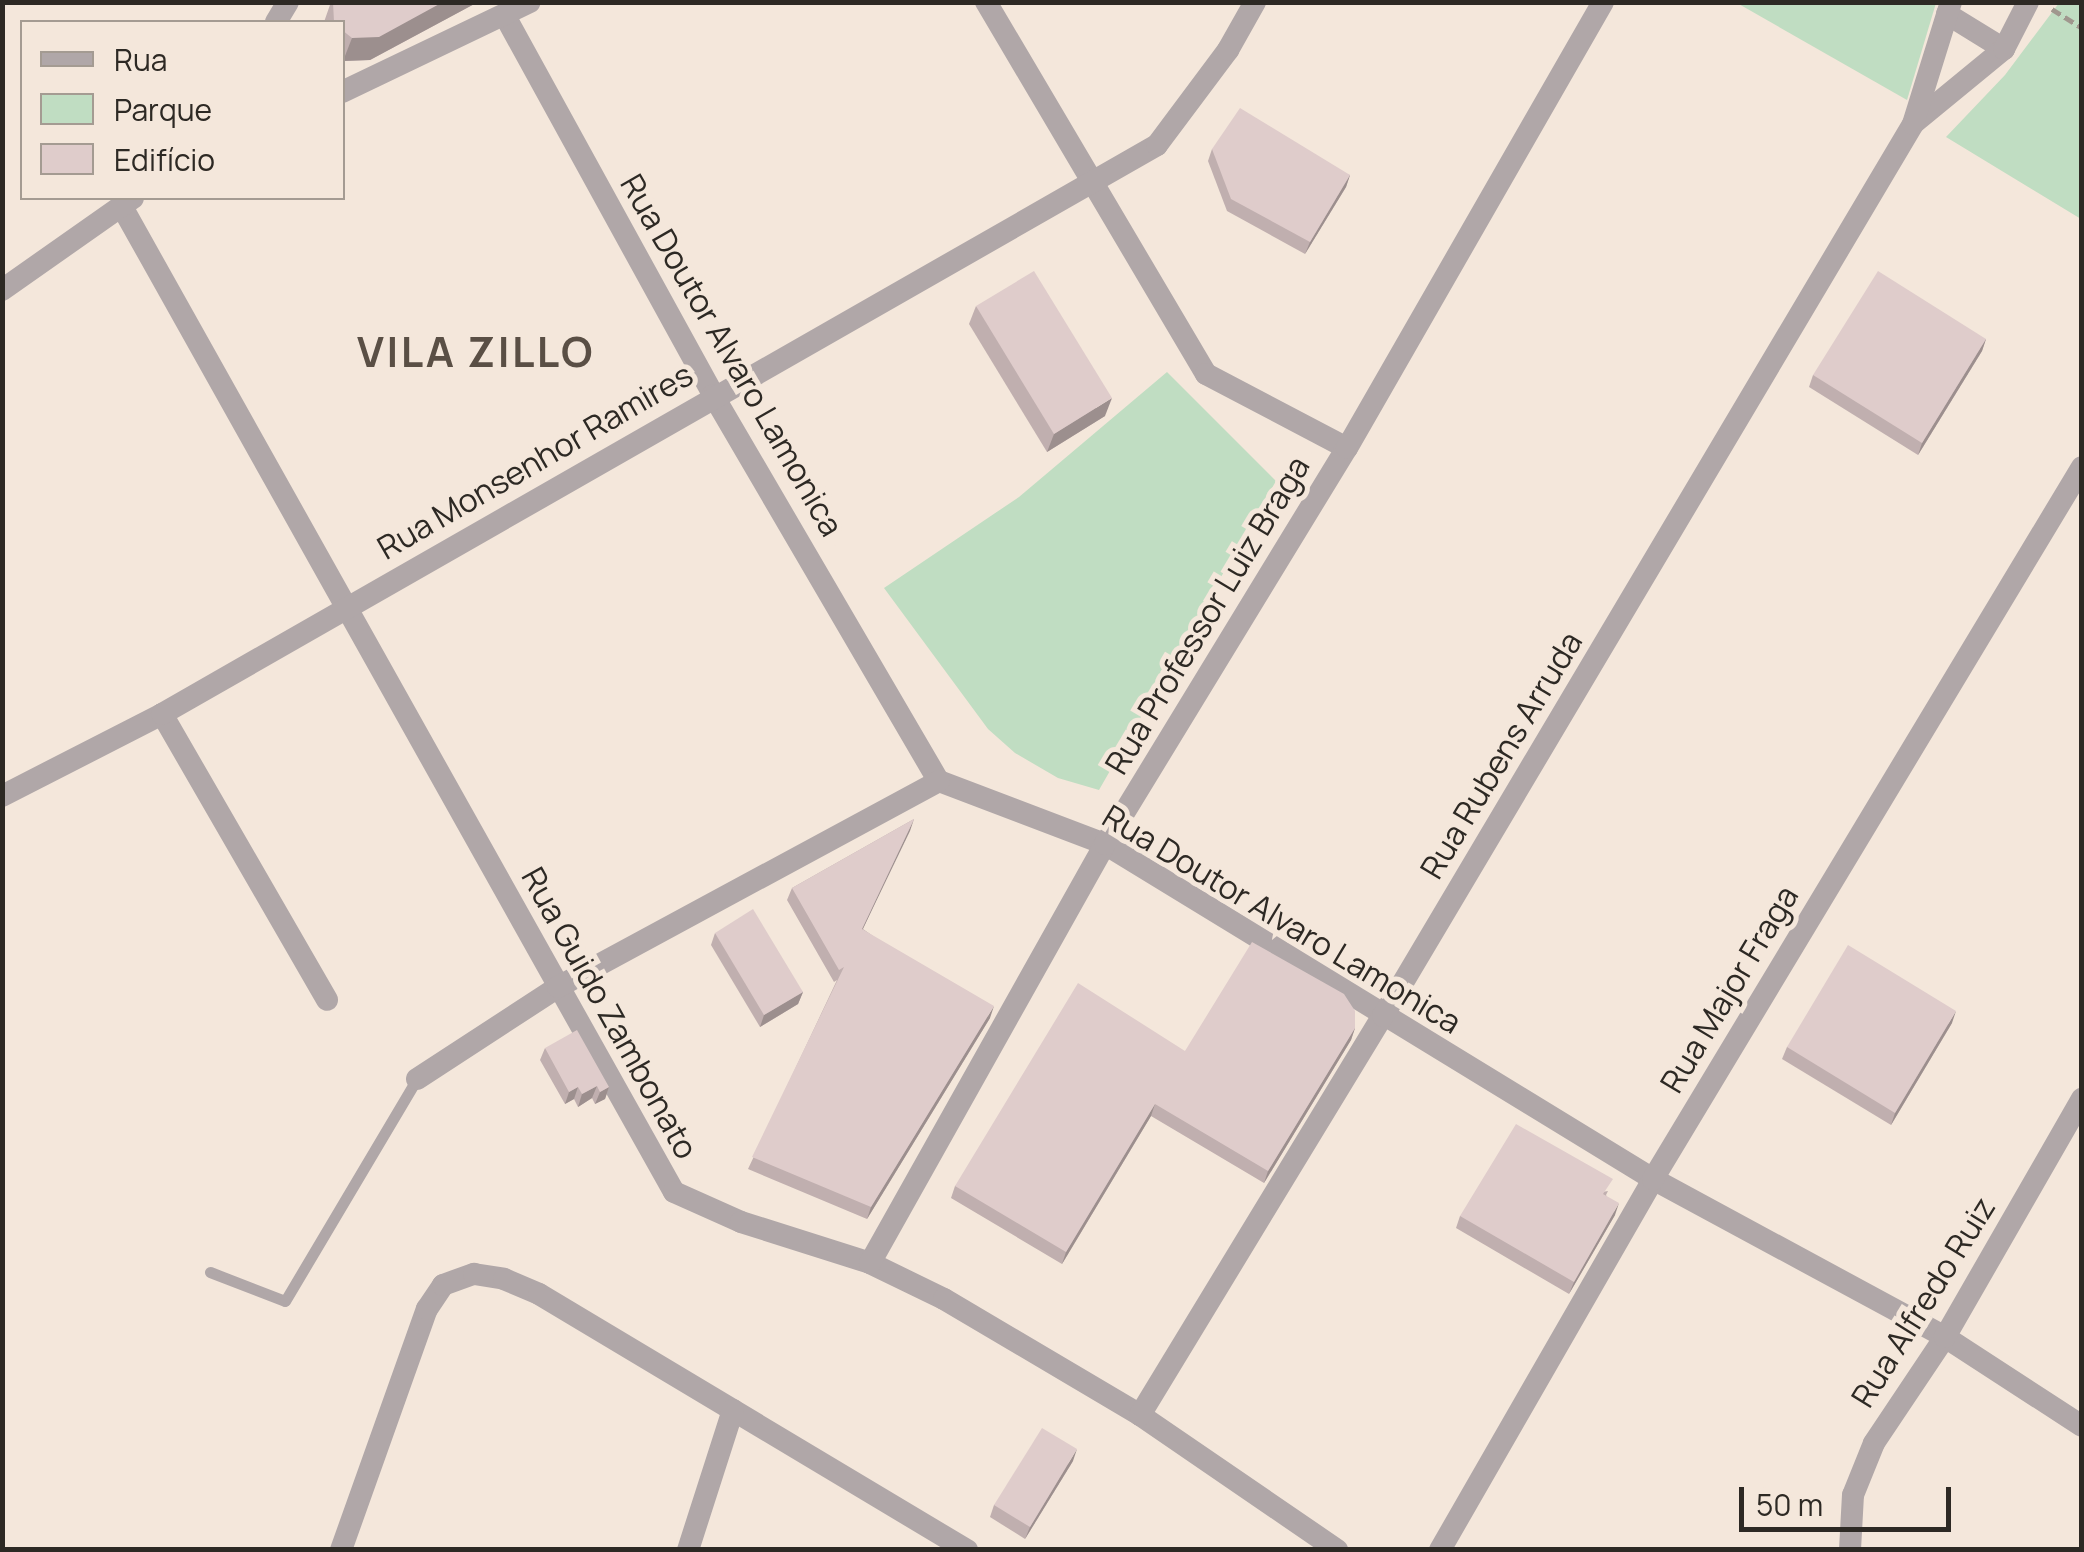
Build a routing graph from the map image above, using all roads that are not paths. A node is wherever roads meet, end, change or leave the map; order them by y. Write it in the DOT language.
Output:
graph roads {
  1 [pos="530,2"];
  2 [pos="986,2"];
  3 [pos="1255,2"];
  4 [pos="1603,2"];
  5 [pos="2028,2"];
  6 [pos="1949,8"];
  7 [pos="505,16"];
  8 [pos="2004,48"];
  9 [pos="345,91"];
  10 [pos="1912,124"];
  11 [pos="1090,181"];
  12 [pos="127,201"];
  13 [pos="2,290"];
  14 [pos="713,395"];
  15 [pos="1347,448"];
  16 [pos="2082,466"];
  17 [pos="346,610"];
  18 [pos="162,714"];
  19 [pos="940,781"];
  20 [pos="2,796"];
  21 [pos="1105,844"];
  22 [pos="558,987"];
  23 [pos="327,1000"];
  24 [pos="1383,1016"];
  25 [pos="417,1079"];
  26 [pos="2082,1099"];
  27 [pos="1653,1179"];
  28 [pos="870,1263"];
  29 [pos="210,1272"];
  30 [pos="1945,1337"];
  31 [pos="733,1410"];
  32 [pos="1140,1415"];
  33 [pos="2082,1426"];
  34 [pos="341,1550"];
  35 [pos="688,1550"];
  36 [pos="967,1550"];
  37 [pos="1337,1550"];
  38 [pos="1440,1550"];
  39 [pos="1850,1550"];
  1 -- 7 [label="street"];
  2 -- 11 [label="street"];
  3 -- 11 [label="street, Rua Monsenhor Ramires"];
  4 -- 15 [label="street, Rua Professor Luiz Braga"];
  5 -- 8 [label="street, Rua Rubens Arruda"];
  6 -- 8 [label="street, Rua Rubens Arruda"];
  6 -- 10 [label="street, Rua Rubens Arruda"];
  7 -- 9 [label="street"];
  7 -- 14 [label="street, Rua Doutor Alvaro Lamonica"];
  8 -- 10 [label="street, Rua Rubens Arruda"];
  10 -- 24 [label="street, Rua Rubens Arruda"];
  11 -- 14 [label="street, Rua Monsenhor Ramires"];
  11 -- 15 [label="street"];
  12 -- 13 [label="street"];
  12 -- 17 [label="street, Rua Guido Zambonato"];
  14 -- 17 [label="street, Rua Monsenhor Ramires"];
  14 -- 19 [label="street, Rua Doutor Alvaro Lamonica"];
  15 -- 21 [label="street, Rua Professor Luiz Braga"];
  16 -- 27 [label="street, Rua Major Fraga"];
  17 -- 18 [label="street, Rua Monsenhor Ramires"];
  17 -- 22 [label="street, Rua Guido Zambonato"];
  18 -- 20 [label="street, Rua Monsenhor Ramires"];
  18 -- 23 [label="street"];
  19 -- 21 [label="street, Rua Doutor Alvaro Lamonica"];
  19 -- 22 [label="street"];
  21 -- 24 [label="street, Rua Doutor Alvaro Lamonica"];
  21 -- 28 [label="street, Rua Professor Luiz Braga"];
  22 -- 25 [label="street"];
  22 -- 28 [label="street, Rua Guido Zambonato"];
  24 -- 27 [label="street, Rua Doutor Alvaro Lamonica"];
  24 -- 32 [label="street, Rua Rubens Arruda"];
  25 -- 29 [label="lane"];
  26 -- 30 [label="street, Rua Alfredo Ruiz"];
  27 -- 30 [label="street, Rua Doutor Alvaro Lamonica"];
  27 -- 38 [label="street, Rua Major Fraga"];
  28 -- 32 [label="street, Rua Guido Zambonato"];
  30 -- 33 [label="street, Rua Doutor Alvaro Lamonica"];
  30 -- 39 [label="street, Rua Alfredo Ruiz"];
  31 -- 34 [label="street"];
  31 -- 35 [label="street"];
  31 -- 36 [label="street"];
  32 -- 37 [label="street, Rua Guido Zambonato"];
}
